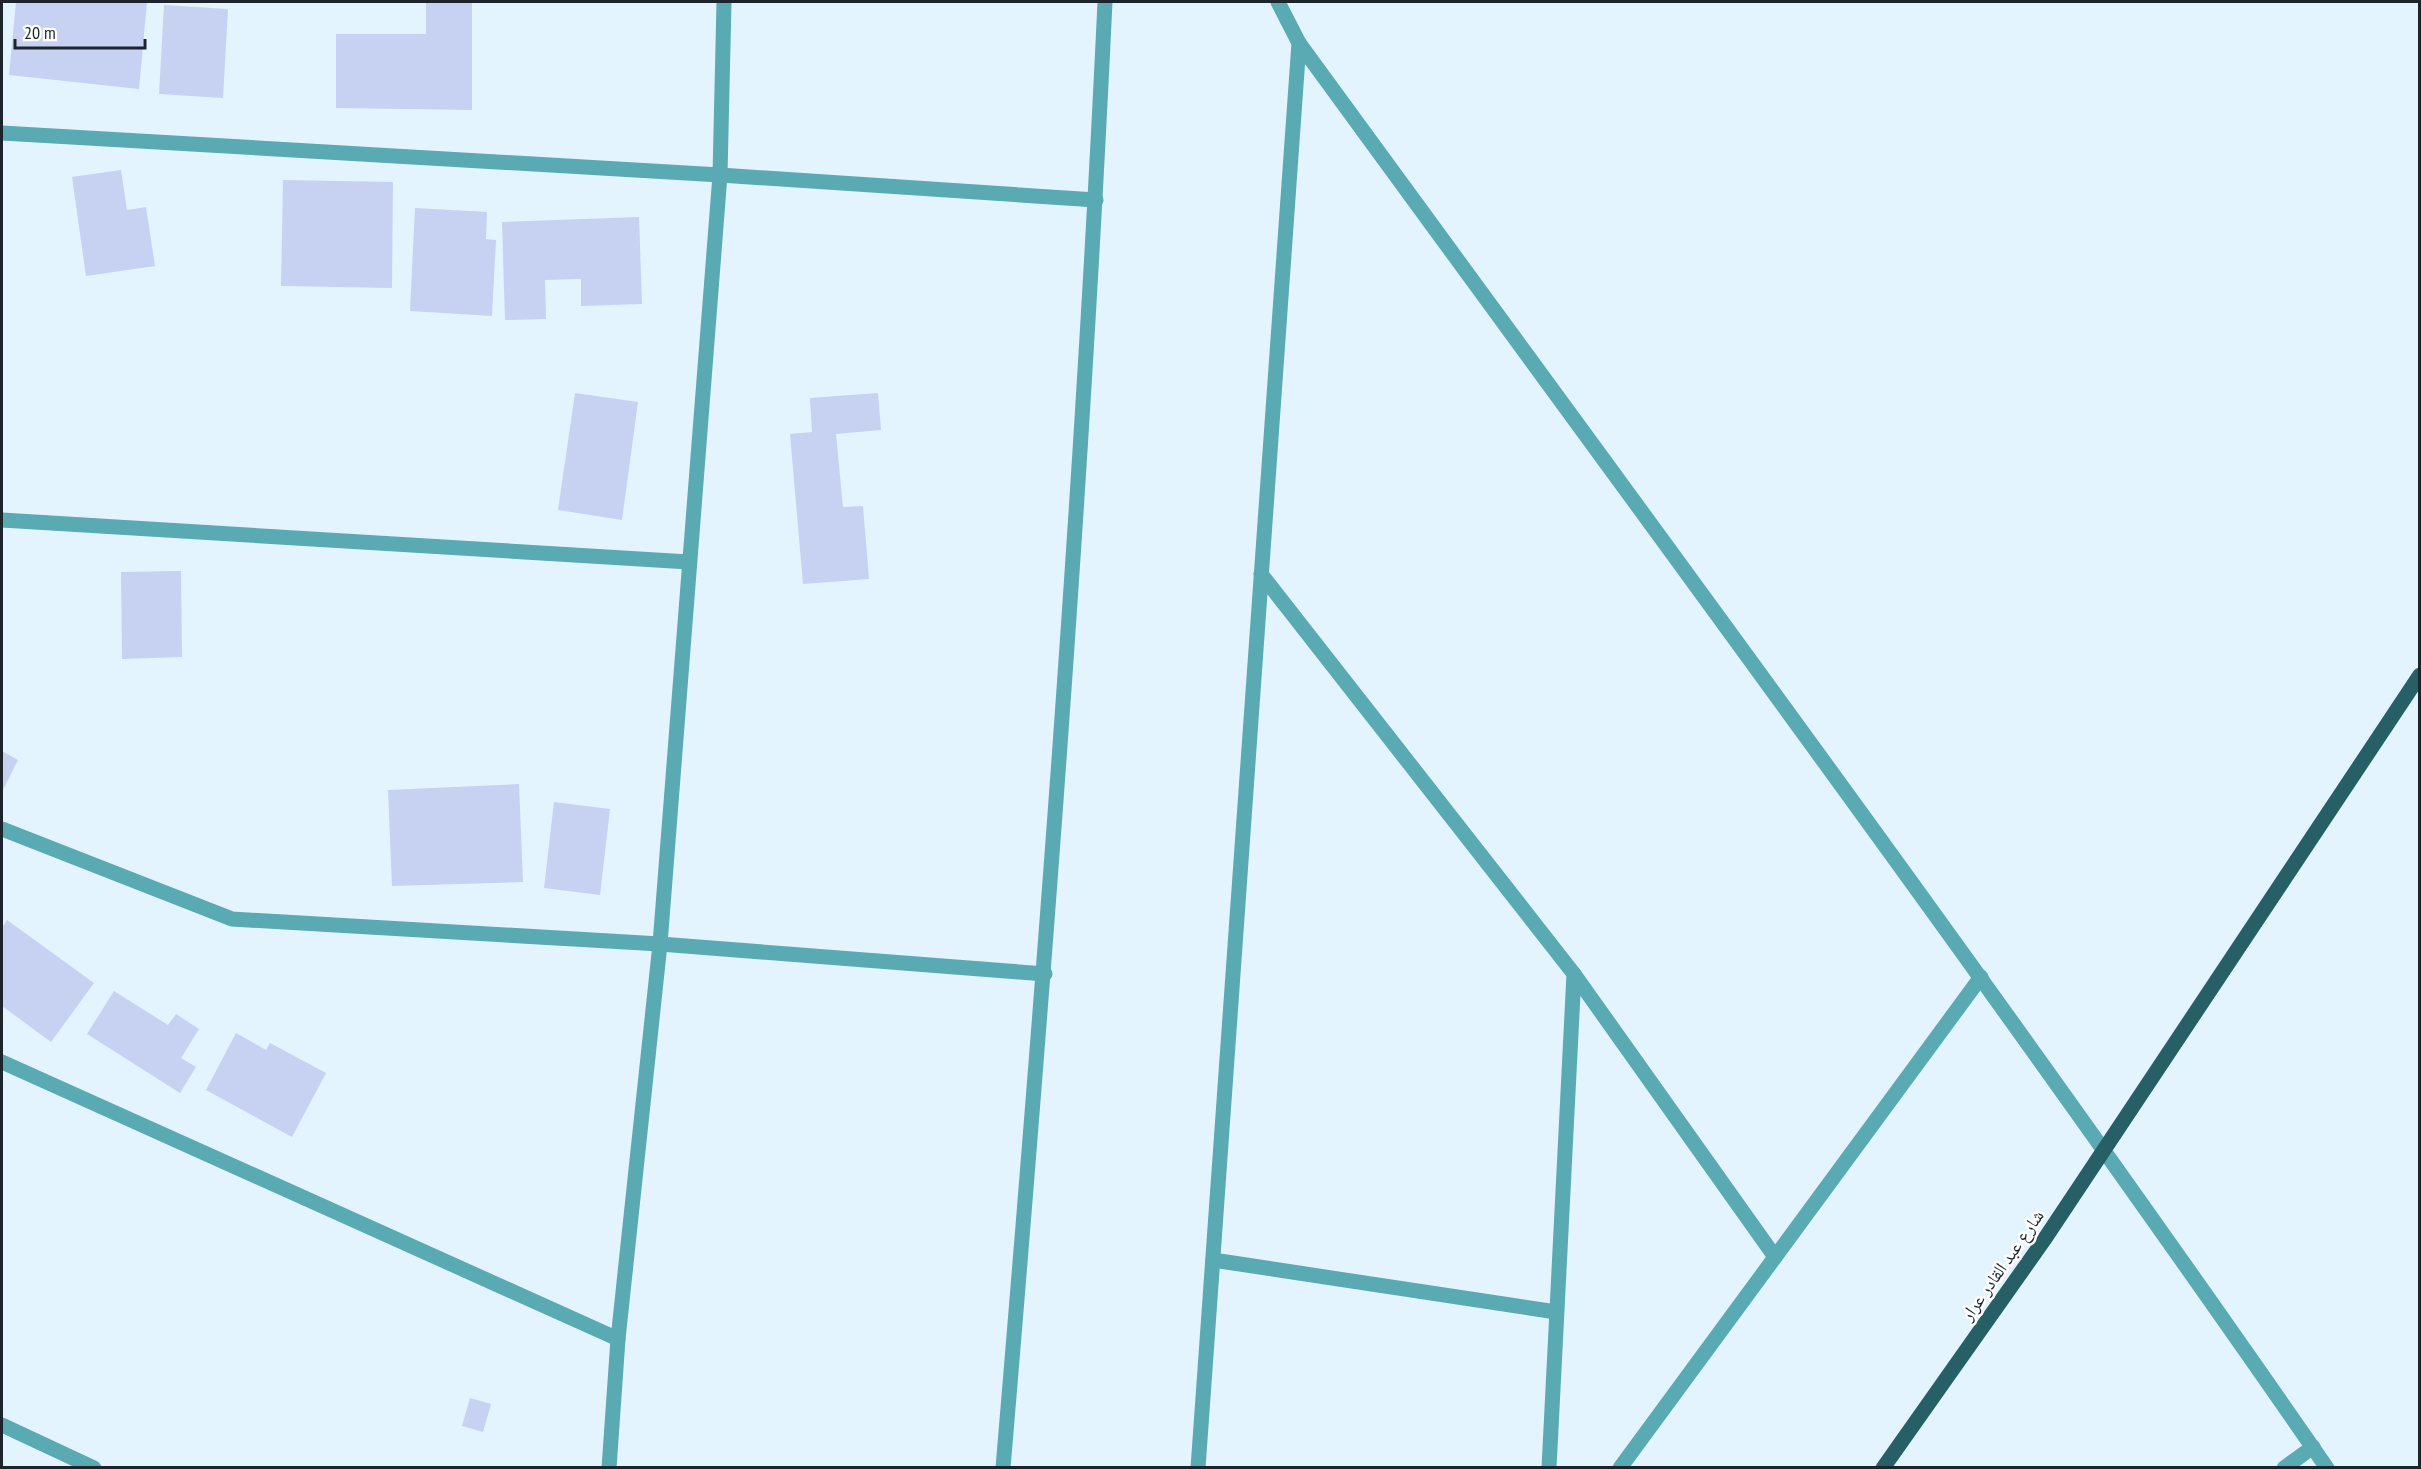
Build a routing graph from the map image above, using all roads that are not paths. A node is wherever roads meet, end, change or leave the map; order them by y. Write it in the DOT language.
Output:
graph roads {
  1 [pos="724,2"];
  2 [pos="1105,2"];
  3 [pos="1278,2"];
  4 [pos="1299,43"];
  5 [pos="2,133"];
  6 [pos="720,175"];
  7 [pos="1096,200"];
  8 [pos="2,520"];
  9 [pos="689,562"];
  10 [pos="1262,574"];
  11 [pos="2420,675"];
  12 [pos="2,830"];
  13 [pos="660,944"];
  14 [pos="1045,974"];
  15 [pos="1574,974"];
  16 [pos="1981,977"];
  17 [pos="2,1062"];
  18 [pos="2105,1149"];
  19 [pos="1775,1257"];
  20 [pos="1213,1260"];
  21 [pos="1556,1312"];
  22 [pos="618,1339"];
  23 [pos="2,1425"];
  24 [pos="2313,1447"];
  25 [pos="94,1467"];
  26 [pos="609,1467"];
  27 [pos="1003,1467"];
  28 [pos="1198,1467"];
  29 [pos="1549,1467"];
  30 [pos="1620,1467"];
  31 [pos="1883,1467"];
  32 [pos="2284,1467"];
  33 [pos="2327,1467"];
  1 -- 6 [label="street"];
  2 -- 7 [label="street"];
  3 -- 4 [label="street"];
  4 -- 10 [label="street"];
  4 -- 16 [label="street"];
  5 -- 6 [label="street"];
  6 -- 7 [label="street"];
  6 -- 9 [label="street"];
  7 -- 14 [label="street"];
  8 -- 9 [label="street"];
  9 -- 13 [label="street"];
  10 -- 15 [label="street"];
  10 -- 20 [label="street"];
  11 -- 18 [label="main road, شارع عبد القادر عرار"];
  12 -- 13 [label="street"];
  13 -- 14 [label="street"];
  13 -- 22 [label="street"];
  14 -- 27 [label="street"];
  15 -- 19 [label="street"];
  15 -- 21 [label="street"];
  16 -- 18 [label="street"];
  16 -- 19 [label="street"];
  17 -- 22 [label="street"];
  18 -- 24 [label="street"];
  18 -- 31 [label="main road, شارع عبد القادر عرار"];
  19 -- 30 [label="street"];
  20 -- 21 [label="street"];
  20 -- 28 [label="street"];
  21 -- 29 [label="street"];
  22 -- 26 [label="street"];
  23 -- 25 [label="street"];
  24 -- 32 [label="street"];
  24 -- 33 [label="street"];
}
